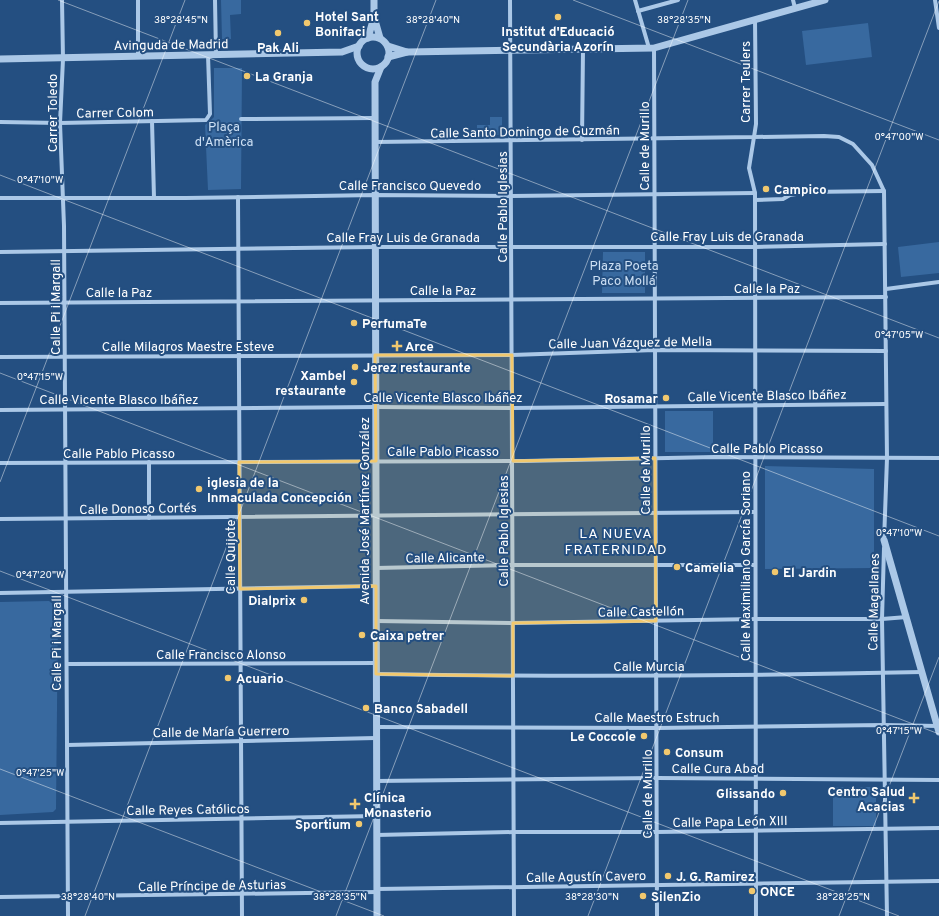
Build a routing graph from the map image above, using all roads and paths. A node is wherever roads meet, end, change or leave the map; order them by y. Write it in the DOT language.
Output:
graph roads {
  1 [pos="62,0"];
  2 [pos="138,0"];
  3 [pos="215,0"];
  4 [pos="374,0"];
  5 [pos="510,0"];
  6 [pos="635,0"];
  7 [pos="678,0"];
  8 [pos="825,0"];
  9 [pos="935,0"];
  10 [pos="794,4"];
  11 [pos="638,11"];
  12 [pos="374,17"];
  13 [pos="755,19"];
  14 [pos="939,28"];
  15 [pos="368,38"];
  16 [pos="380,38"];
  17 [pos="359,46"];
  18 [pos="388,46"];
  19 [pos="652,48"];
  20 [pos="583,49"];
  21 [pos="511,51"];
  22 [pos="342,52"];
  23 [pos="407,52"];
  24 [pos="208,55"];
  25 [pos="216,55"];
  26 [pos="138,57"];
  27 [pos="388,58"];
  28 [pos="0,59"];
  29 [pos="63,59"];
  30 [pos="359,59"];
  31 [pos="381,67"];
  32 [pos="368,68"];
  33 [pos="375,82"];
  34 [pos="375,118"];
  35 [pos="241,119"];
  36 [pos="152,121"];
  37 [pos="0,122"];
  38 [pos="60,123"];
  39 [pos="754,137"];
  40 [pos="654,139"];
  41 [pos="724,139"];
  42 [pos="582,140"];
  43 [pos="512,141"];
  44 [pos="375,142"];
  45 [pos="884,191"];
  46 [pos="755,193"];
  47 [pos="654,194"];
  48 [pos="375,195"];
  49 [pos="512,196"];
  50 [pos="238,197"];
  51 [pos="0,198"];
  52 [pos="64,198"];
  53 [pos="154,198"];
  54 [pos="755,200"];
  55 [pos="64,226"];
  56 [pos="885,244"];
  57 [pos="655,246"];
  58 [pos="375,247"];
  59 [pos="512,247"];
  60 [pos="755,247"];
  61 [pos="238,248"];
  62 [pos="64,251"];
  63 [pos="0,252"];
  64 [pos="939,282"];
  65 [pos="886,289"];
  66 [pos="886,297"];
  67 [pos="655,298"];
  68 [pos="755,298"];
  69 [pos="512,299"];
  70 [pos="375,300"];
  71 [pos="238,301"];
  72 [pos="65,302"];
  73 [pos="0,303"];
  74 [pos="655,350"];
  75 [pos="755,350"];
  76 [pos="886,351"];
  77 [pos="512,354"];
  78 [pos="375,355"];
  79 [pos="65,356"];
  80 [pos="239,356"];
  81 [pos="0,357"];
  82 [pos="886,404"];
  83 [pos="755,405"];
  84 [pos="655,406"];
  85 [pos="376,407"];
  86 [pos="239,408"];
  87 [pos="512,408"];
  88 [pos="65,409"];
  89 [pos="0,410"];
  90 [pos="655,458"];
  91 [pos="755,458"];
  92 [pos="887,458"];
  93 [pos="939,458"];
  94 [pos="376,461"];
  95 [pos="513,461"];
  96 [pos="149,462"];
  97 [pos="239,462"];
  98 [pos="0,463"];
  99 [pos="66,463"];
  100 [pos="755,512"];
  101 [pos="656,513"];
  102 [pos="513,514"];
  103 [pos="376,515"];
  104 [pos="240,517"];
  105 [pos="66,518"];
  106 [pos="149,518"];
  107 [pos="0,519"];
  108 [pos="884,540"];
  109 [pos="513,565"];
  110 [pos="656,565"];
  111 [pos="755,565"];
  112 [pos="376,568"];
  113 [pos="376,586"];
  114 [pos="240,588"];
  115 [pos="66,592"];
  116 [pos="0,593"];
  117 [pos="907,618"];
  118 [pos="756,619"];
  119 [pos="882,619"];
  120 [pos="376,620"];
  121 [pos="656,621"];
  122 [pos="513,623"];
  123 [pos="376,663"];
  124 [pos="66,664"];
  125 [pos="240,664"];
  126 [pos="923,672"];
  127 [pos="883,673"];
  128 [pos="376,674"];
  129 [pos="656,675"];
  130 [pos="756,675"];
  131 [pos="513,676"];
  132 [pos="884,725"];
  133 [pos="756,726"];
  134 [pos="376,727"];
  135 [pos="513,727"];
  136 [pos="657,728"];
  137 [pos="938,729"];
  138 [pos="376,738"];
  139 [pos="241,741"];
  140 [pos="67,745"];
  141 [pos="657,778"];
  142 [pos="756,779"];
  143 [pos="514,780"];
  144 [pos="884,780"];
  145 [pos="939,780"];
  146 [pos="376,781"];
  147 [pos="376,816"];
  148 [pos="241,818"];
  149 [pos="67,822"];
  150 [pos="0,823"];
  151 [pos="939,828"];
  152 [pos="756,830"];
  153 [pos="885,830"];
  154 [pos="514,832"];
  155 [pos="657,832"];
  156 [pos="376,835"];
  157 [pos="886,881"];
  158 [pos="939,881"];
  159 [pos="756,883"];
  160 [pos="657,884"];
  161 [pos="514,887"];
  162 [pos="377,890"];
  163 [pos="242,894"];
  164 [pos="68,897"];
  165 [pos="0,898"];
  166 [pos="68,916"];
  167 [pos="242,916"];
  168 [pos="377,916"];
  169 [pos="514,916"];
  170 [pos="657,916"];
  171 [pos="756,916"];
  172 [pos="887,916"];
  1 -- 29 [label="street, Carrer Toledo"];
  2 -- 26 [label="street"];
  3 -- 25 [label="street"];
  4 -- 12 [label="street"];
  5 -- 21 [label="street, Calle Pablo Iglesias"];
  6 -- 11 [label="street, Calle de Murillo"];
  7 -- 11 [label="street"];
  8 -- 10 [label="street"];
  9 -- 14 [label="street"];
  10 -- 13 [label="street"];
  11 -- 19 [label="street, Calle de Murillo"];
  12 -- 15 [label="street"];
  12 -- 16 [label="street"];
  13 -- 19 [label="street"];
  13 -- 39 [label="street, Carrer Teulers"];
  15 -- 16 [label="street"];
  15 -- 17 [label="street"];
  16 -- 18 [label="street"];
  17 -- 22 [label="street, Avinguda de Madrid"];
  17 -- 30 [label="street"];
  18 -- 23 [label="street"];
  18 -- 27 [label="street"];
  19 -- 20 [label="street"];
  19 -- 40 [label="street, Calle de Murillo"];
  20 -- 21 [label="street"];
  20 -- 42 [label="street"];
  21 -- 23 [label="street"];
  21 -- 43 [label="street, Calle Pablo Iglesias"];
  22 -- 25 [label="street, Avinguda de Madrid"];
  22 -- 30 [label="street, Avinguda de Madrid"];
  23 -- 27 [label="street"];
  24 -- 25 [label="street, Avinguda de Madrid"];
  24 -- 26 [label="street, Avinguda de Madrid"];
  24 -- 36 [label="street, Carrer Colom"];
  26 -- 29 [label="street, Avinguda de Madrid"];
  27 -- 31 [label="street"];
  28 -- 29 [label="street, Avinguda de Madrid"];
  29 -- 38 [label="street, Carrer Toledo"];
  30 -- 32 [label="street"];
  31 -- 32 [label="street"];
  31 -- 33 [label="street"];
  32 -- 33 [label="street"];
  33 -- 34 [label="street, Avenida José Martínez González"];
  34 -- 35 [label="street"];
  34 -- 44 [label="street, Avenida José Martínez González"];
  36 -- 38 [label="street, Carrer Colom"];
  36 -- 53 [label="street"];
  37 -- 38 [label="street, Carrer Colom"];
  38 -- 52 [label="street, Carrer Toledo"];
  39 -- 41 [label="street, Carrer Teulers"];
  39 -- 45 [label="street"];
  39 -- 46 [label="street, Calle Maximiliano García Soriano"];
  40 -- 41 [label="street, Calle Santo Domingo de Guzmán"];
  40 -- 42 [label="street, Calle Santo Domingo de Guzmán"];
  40 -- 47 [label="street, Calle de Murillo"];
  42 -- 43 [label="street, Calle Santo Domingo de Guzmán"];
  43 -- 44 [label="street, Calle Santo Domingo de Guzmán"];
  43 -- 49 [label="street, Calle Pablo Iglesias"];
  44 -- 48 [label="street, Avenida José Martínez González"];
  45 -- 54 [label="street"];
  45 -- 56 [label="street, Calle Magallanes"];
  46 -- 47 [label="street, Calle Francisco Quevedo"];
  46 -- 54 [label="street, Calle Maximiliano García Soriano"];
  47 -- 49 [label="street, Calle Francisco Quevedo"];
  47 -- 57 [label="street, Calle de Murillo"];
  48 -- 49 [label="street, Calle Francisco Quevedo"];
  48 -- 50 [label="street, Calle Francisco Quevedo"];
  48 -- 58 [label="street, Avenida José Martínez González"];
  49 -- 59 [label="street, Calle Pablo Iglesias"];
  50 -- 53 [label="street, Calle Francisco Quevedo"];
  50 -- 61 [label="street, Calle Quijote"];
  51 -- 52 [label="street, Calle Francisco Quevedo"];
  52 -- 53 [label="street, Calle Francisco Quevedo"];
  52 -- 55 [label="street, Carrer Toledo"];
  54 -- 60 [label="street, Calle Maximiliano García Soriano"];
  55 -- 62 [label="street, Calle Pi i Margall"];
  56 -- 60 [label="street, Calle Fray Luis de Granada"];
  56 -- 65 [label="street, Calle Magallanes"];
  57 -- 59 [label="street, Calle Fray Luis de Granada"];
  57 -- 60 [label="street, Calle Fray Luis de Granada"];
  57 -- 67 [label="street, Calle de Murillo"];
  58 -- 59 [label="street, Calle Fray Luis de Granada"];
  58 -- 61 [label="street, Calle Fray Luis de Granada"];
  58 -- 70 [label="street, Avenida José Martínez González"];
  59 -- 69 [label="street, Calle Pablo Iglesias"];
  60 -- 68 [label="street, Calle Maximiliano García Soriano"];
  61 -- 62 [label="street, Calle Fray Luis de Granada"];
  61 -- 71 [label="street, Calle Quijote"];
  62 -- 63 [label="street, Calle Fray Luis de Granada"];
  62 -- 72 [label="street, Calle Pi i Margall"];
  64 -- 65 [label="street"];
  65 -- 66 [label="street, Calle Magallanes"];
  66 -- 68 [label="street, Calle la Paz"];
  66 -- 76 [label="street, Calle Magallanes"];
  67 -- 68 [label="street, Calle la Paz"];
  67 -- 69 [label="street, Calle la Paz"];
  67 -- 74 [label="street, Calle de Murillo"];
  68 -- 75 [label="street, Calle Maximiliano García Soriano"];
  69 -- 70 [label="street, Calle la Paz"];
  69 -- 77 [label="street, Calle Pablo Iglesias"];
  70 -- 71 [label="street, Calle la Paz"];
  70 -- 78 [label="street, Avenida José Martínez González"];
  71 -- 72 [label="street, Calle la Paz"];
  71 -- 80 [label="street, Calle Quijote"];
  72 -- 73 [label="street, Calle la Paz"];
  72 -- 79 [label="street, Calle Pi i Margall"];
  74 -- 75 [label="street, Calle Juan Vázquez de Mella"];
  74 -- 77 [label="street, Calle Juan Vázquez de Mella"];
  74 -- 84 [label="street, Calle de Murillo"];
  75 -- 76 [label="street, Calle Juan Vázquez de Mella"];
  75 -- 83 [label="street, Calle Maximiliano García Soriano"];
  76 -- 82 [label="street, Calle Magallanes"];
  77 -- 78 [label="street, Calle Juan Vázquez de Mella"];
  77 -- 87 [label="street, Calle Pablo Iglesias"];
  78 -- 80 [label="street, Calle Milagros Maestre Esteve"];
  78 -- 85 [label="street, Avenida José Martínez González"];
  79 -- 80 [label="street, Calle Milagros Maestre Esteve"];
  79 -- 81 [label="street, Calle Milagros Maestre Esteve"];
  79 -- 88 [label="street, Calle Pi i Margall"];
  80 -- 86 [label="street, Calle Quijote"];
  82 -- 83 [label="street, Calle Vicente Blasco Ibáñez"];
  82 -- 92 [label="street, Calle Magallanes"];
  83 -- 84 [label="street, Calle Vicente Blasco Ibáñez"];
  83 -- 91 [label="street, Calle Maximiliano García Soriano"];
  84 -- 87 [label="street, Calle Vicente Blasco Ibáñez"];
  84 -- 90 [label="street, Calle de Murillo"];
  85 -- 86 [label="street, Calle Vicente Blasco Ibáñez"];
  85 -- 87 [label="street, Calle Vicente Blasco Ibáñez"];
  85 -- 94 [label="street, Avenida José Martínez González"];
  86 -- 88 [label="street, Calle Vicente Blasco Ibáñez"];
  86 -- 97 [label="street, Calle Quijote"];
  87 -- 95 [label="street, Calle Pablo Iglesias"];
  88 -- 89 [label="street, Calle Vicente Blasco Ibáñez"];
  88 -- 99 [label="street, Calle Pi i Margall"];
  90 -- 91 [label="street, Calle Pablo Picasso"];
  90 -- 95 [label="street, Calle Pablo Picasso"];
  90 -- 101 [label="street, Calle de Murillo"];
  91 -- 92 [label="street, Calle Pablo Picasso"];
  91 -- 100 [label="street, Calle Maximiliano García Soriano"];
  92 -- 93 [label="street, Calle Pablo Picasso"];
  92 -- 108 [label="street, Calle Magallanes"];
  94 -- 95 [label="street, Calle Pablo Picasso"];
  94 -- 97 [label="street, Calle Pablo Picasso"];
  94 -- 103 [label="street, Avenida José Martínez González"];
  95 -- 102 [label="street, Calle Pablo Iglesias"];
  96 -- 97 [label="street, Calle Pablo Picasso"];
  96 -- 99 [label="street, Calle Pablo Picasso"];
  96 -- 106 [label="street"];
  97 -- 104 [label="street, Calle Quijote"];
  98 -- 99 [label="street, Calle Pablo Picasso"];
  99 -- 105 [label="street, Calle Pi i Margall"];
  100 -- 101 [label="street, Calle Donoso Cortés"];
  100 -- 111 [label="street, Calle Maximiliano García Soriano"];
  101 -- 102 [label="street, Calle Donoso Cortés"];
  101 -- 110 [label="street, Calle de Murillo"];
  102 -- 103 [label="street, Calle Donoso Cortés"];
  102 -- 109 [label="street, Calle Pablo Iglesias"];
  103 -- 104 [label="street, Calle Donoso Cortés"];
  103 -- 112 [label="street, Avenida José Martínez González"];
  104 -- 106 [label="street, Calle Donoso Cortés"];
  104 -- 114 [label="street, Calle Quijote"];
  105 -- 106 [label="street, Calle Donoso Cortés"];
  105 -- 107 [label="street, Calle Donoso Cortés"];
  105 -- 115 [label="street, Calle Pi i Margall"];
  108 -- 117 [label="street"];
  108 -- 119 [label="street, Calle Magallanes"];
  109 -- 110 [label="street, Calle Alicante"];
  109 -- 112 [label="street, Calle Alicante"];
  109 -- 122 [label="street, Calle Pablo Iglesias"];
  110 -- 111 [label="street, Calle Alicante"];
  110 -- 121 [label="street, Calle de Murillo"];
  111 -- 118 [label="street, Calle Maximiliano García Soriano"];
  112 -- 113 [label="street, Avenida José Martínez González"];
  113 -- 114 [label="street"];
  113 -- 120 [label="street, Avenida José Martínez González"];
  114 -- 115 [label="street"];
  114 -- 125 [label="street, Calle Quijote"];
  115 -- 116 [label="street"];
  115 -- 124 [label="street, Calle Pi i Margall"];
  117 -- 119 [label="street, Calle Castellón"];
  117 -- 126 [label="street"];
  118 -- 119 [label="street, Calle Castellón"];
  118 -- 121 [label="street, Calle Castellón"];
  118 -- 130 [label="street, Calle Maximiliano García Soriano"];
  119 -- 127 [label="street, Calle Magallanes"];
  120 -- 122 [label="street, Calle Castellón"];
  120 -- 123 [label="street, Avenida José Martínez González"];
  121 -- 122 [label="street, Calle Castellón"];
  121 -- 129 [label="street, Calle de Murillo"];
  122 -- 131 [label="street, Calle Pablo Iglesias"];
  123 -- 125 [label="street, Calle Francisco Alonso"];
  123 -- 128 [label="street, Avenida José Martínez González"];
  124 -- 125 [label="street, Calle Francisco Alonso"];
  124 -- 140 [label="street, Calle Pi i Margall"];
  125 -- 139 [label="street, Calle Quijote"];
  126 -- 127 [label="street, Calle Murcia"];
  126 -- 137 [label="street"];
  127 -- 130 [label="street, Calle Murcia"];
  127 -- 132 [label="street, Calle Magallanes"];
  128 -- 131 [label="street, Calle Murcia"];
  128 -- 134 [label="street, Avenida José Martínez González"];
  129 -- 130 [label="street, Calle Murcia"];
  129 -- 131 [label="street, Calle Murcia"];
  129 -- 136 [label="street, Calle de Murillo"];
  130 -- 133 [label="street, Calle Maximiliano García Soriano"];
  131 -- 135 [label="street, Calle Pablo Iglesias"];
  132 -- 133 [label="street, Calle Maestro Estruch"];
  132 -- 137 [label="street, Calle Maestro Estruch"];
  132 -- 144 [label="street, Calle Magallanes"];
  133 -- 136 [label="street, Calle Maestro Estruch"];
  133 -- 142 [label="street, Calle Maximiliano García Soriano"];
  134 -- 135 [label="street, Calle Maestro Estruch"];
  134 -- 138 [label="street, Avenida José Martínez González"];
  135 -- 136 [label="street, Calle Maestro Estruch"];
  135 -- 143 [label="street, Calle Pablo Iglesias"];
  136 -- 141 [label="street, Calle de Murillo"];
  138 -- 139 [label="street, Calle de María Guerrero"];
  138 -- 146 [label="street, Avenida José Martínez González"];
  139 -- 140 [label="street, Calle de María Guerrero"];
  139 -- 148 [label="street, Calle Quijote"];
  140 -- 149 [label="street, Calle Pi i Margall"];
  141 -- 142 [label="street, Calle Cura Abad"];
  141 -- 143 [label="street, Calle Cura Abad"];
  141 -- 155 [label="street, Calle de Murillo"];
  142 -- 144 [label="street, Calle Cura Abad"];
  142 -- 152 [label="street, Calle Maximiliano García Soriano"];
  143 -- 146 [label="street, Calle Cura Abad"];
  143 -- 154 [label="street, Calle Pablo Iglesias"];
  144 -- 145 [label="street, Calle Cura Abad"];
  144 -- 153 [label="street, Calle Magallanes"];
  146 -- 147 [label="street, Avenida José Martínez González"];
  147 -- 148 [label="street, Calle Reyes Católicos"];
  147 -- 156 [label="street, Avenida José Martínez González"];
  148 -- 149 [label="street, Calle Reyes Católicos"];
  148 -- 163 [label="street, Calle Quijote"];
  149 -- 150 [label="street, Calle Reyes Católicos"];
  149 -- 164 [label="street, Calle Pi i Margall"];
  151 -- 153 [label="street, Calle Papa León XIII"];
  152 -- 153 [label="street, Calle Papa León XIII"];
  152 -- 155 [label="street, Calle Papa León XIII"];
  152 -- 159 [label="street, Calle Maximiliano García Soriano"];
  153 -- 157 [label="street, Calle Magallanes"];
  154 -- 155 [label="street, Calle Papa León XIII"];
  154 -- 156 [label="street, Calle Papa León XIII"];
  154 -- 161 [label="street, Calle Pablo Iglesias"];
  155 -- 160 [label="street, Calle de Murillo"];
  156 -- 162 [label="street, Avenida José Martínez González"];
  157 -- 158 [label="street, Calle Agustín Cavero"];
  157 -- 159 [label="street, Calle Agustín Cavero"];
  157 -- 172 [label="street, Calle Magallanes"];
  159 -- 160 [label="street, Calle Agustín Cavero"];
  159 -- 171 [label="street, Calle Maximiliano García Soriano"];
  160 -- 161 [label="street, Calle Agustín Cavero"];
  160 -- 170 [label="street, Calle de Murillo"];
  161 -- 162 [label="street, Calle Agustín Cavero"];
  161 -- 169 [label="street, Calle Pablo Iglesias"];
  162 -- 163 [label="street, Calle Príncipe de Asturias"];
  162 -- 168 [label="street, Avenida José Martínez González"];
  163 -- 164 [label="street, Calle Príncipe de Asturias"];
  163 -- 167 [label="street, Calle Quijote"];
  164 -- 165 [label="street, Calle Príncipe de Asturias"];
  164 -- 166 [label="street, Calle Pi i Margall"];
}
